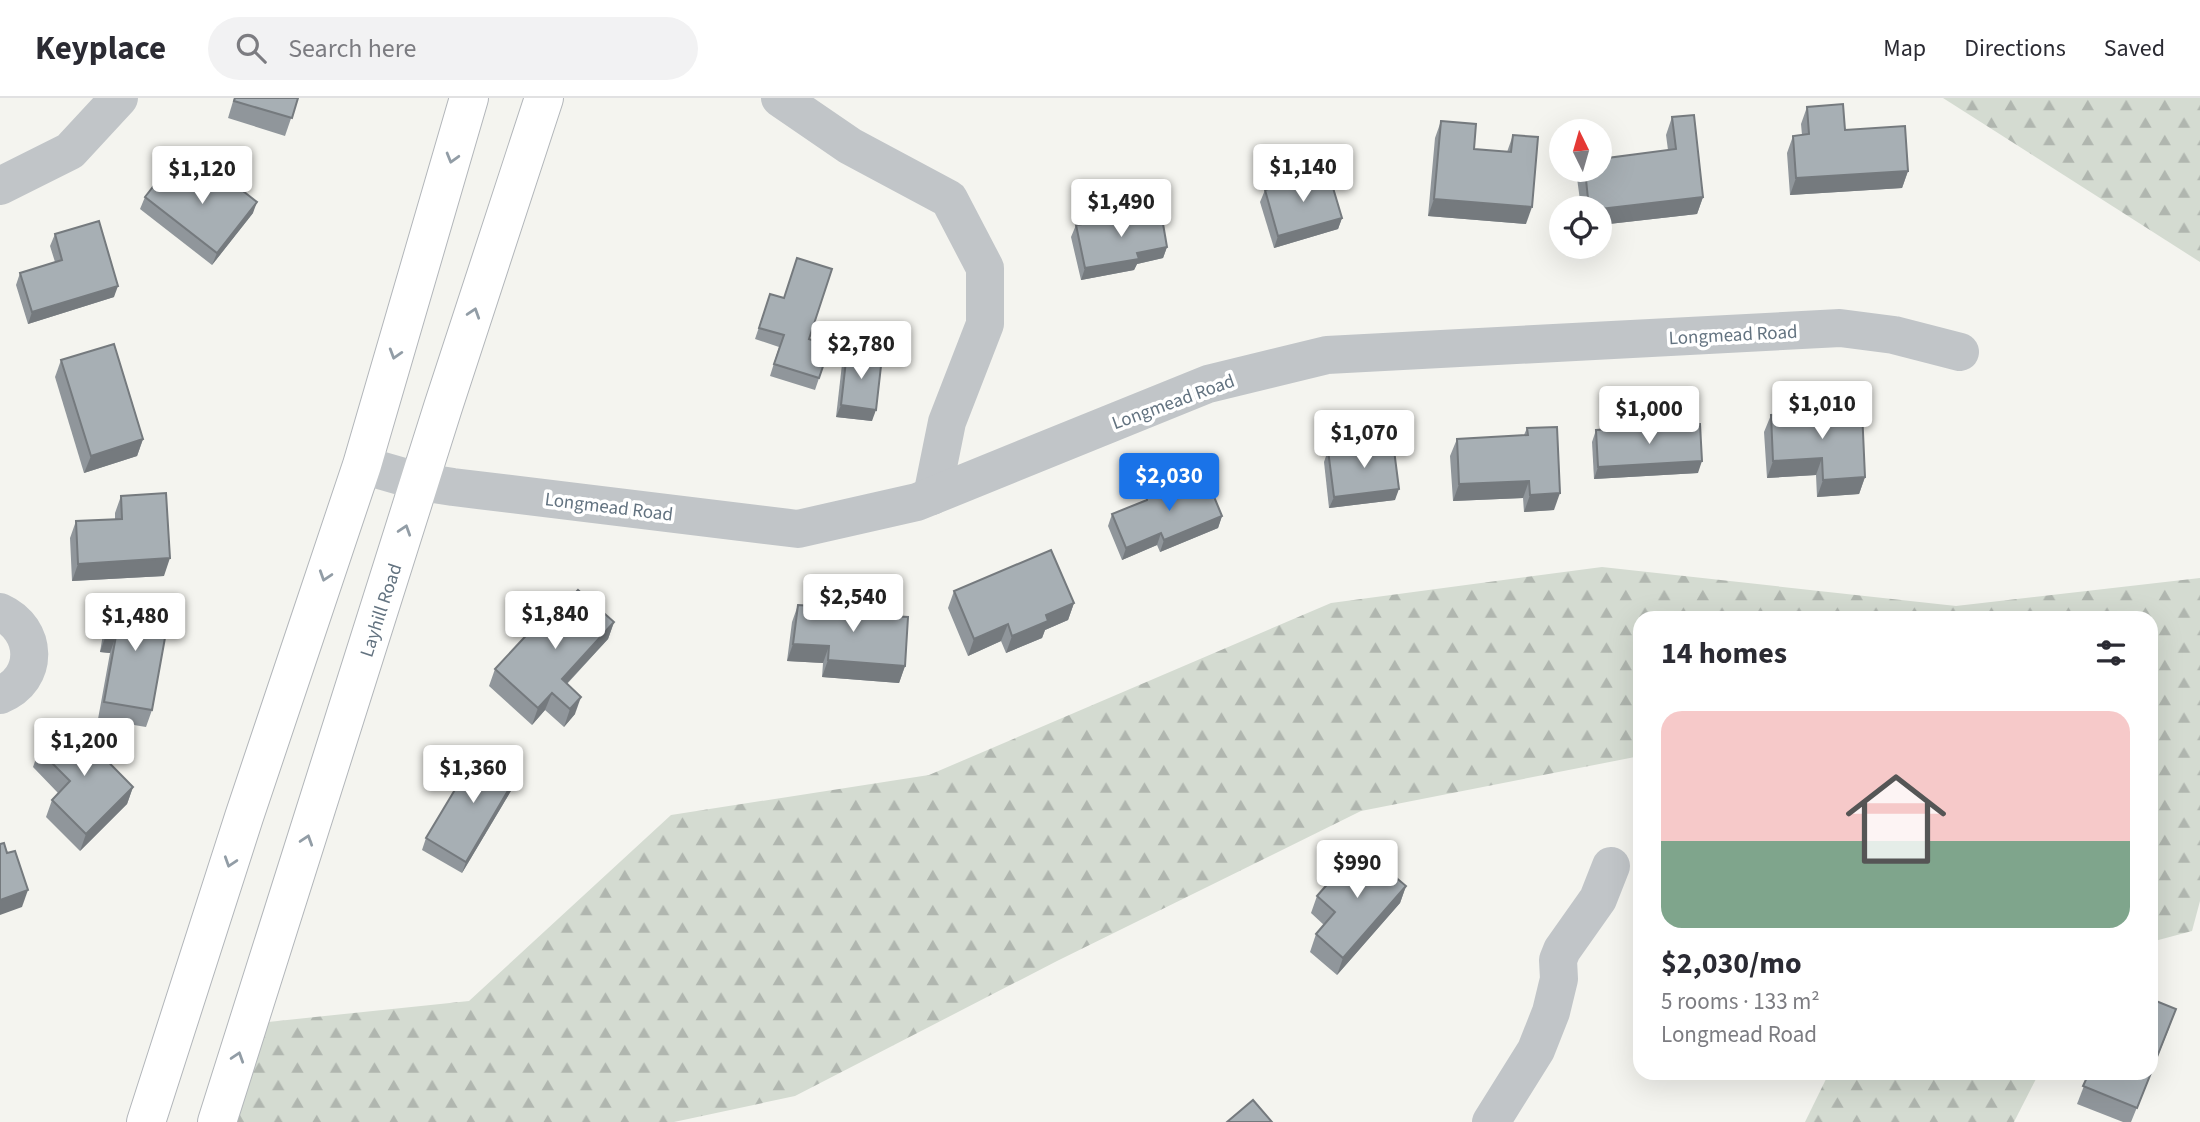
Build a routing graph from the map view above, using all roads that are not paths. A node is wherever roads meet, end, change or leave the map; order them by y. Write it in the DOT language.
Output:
graph roads {
  1 [pos="119,98"];
  2 [pos="469,98"];
  3 [pos="544,98"];
  4 [pos="780,98"];
  5 [pos="0,186"];
  6 [pos="1960,352"];
  7 [pos="362,465"];
  8 [pos="421,482"];
  9 [pos="932,496"];
  10 [pos="0,612"];
  11 [pos="0,695"];
  12 [pos="1611,866"];
  13 [pos="146,1122"];
  14 [pos="217,1122"];
  15 [pos="1491,1122"];
  1 -- 5 [label="street"];
  2 -- 7 [label="main road, one-way"];
  8 -- 3 [label="main road, Layhill Road, one-way"];
  4 -- 9 [label="street"];
  6 -- 9 [label="street, Longmead Road"];
  7 -- 8 [label="street, Longmead Road"];
  7 -- 13 [label="main road, one-way"];
  8 -- 9 [label="street, Longmead Road"];
  14 -- 8 [label="main road, Layhill Road, one-way"];
  10 -- 11 [label="street"];
  12 -- 15 [label="street"];
}
